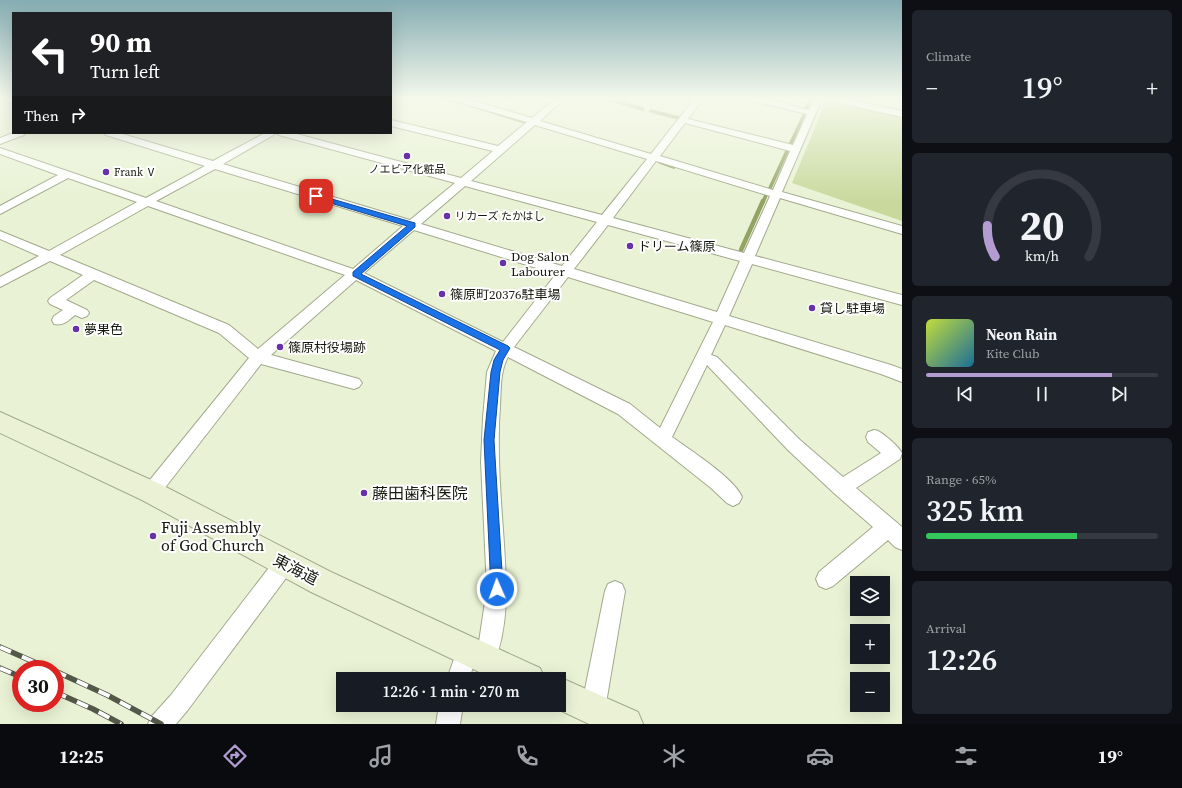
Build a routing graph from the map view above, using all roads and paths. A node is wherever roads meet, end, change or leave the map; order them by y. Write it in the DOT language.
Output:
graph roads {
  1 [pos="431,133"];
  2 [pos="521,133"];
  3 [pos="571,133"];
  4 [pos="673,133"];
  5 [pos="733,133"];
  6 [pos="803,133"];
  7 [pos="18,134"];
  8 [pos="113,134"];
  9 [pos="270,134"];
  10 [pos="286,134"];
  11 [pos="0,141"];
  12 [pos="796,149"];
  13 [pos="0,150"];
  14 [pos="501,150"];
  15 [pos="654,157"];
  16 [pos="214,165"];
  17 [pos="67,174"];
  18 [pos="463,182"];
  19 [pos="776,194"];
  20 [pos="148,202"];
  21 [pos="0,211"];
  22 [pos="605,220"];
  23 [pos="413,225"];
  24 [pos="902,230"];
  25 [pos="0,235"];
  26 [pos="49,256"];
  27 [pos="748,259"];
  28 [pos="565,271"];
  29 [pos="93,274"];
  30 [pos="355,274"];
  31 [pos="0,283"];
  32 [pos="902,300"];
  33 [pos="721,319"];
  34 [pos="59,320"];
  35 [pos="505,348"];
  36 [pos="258,357"];
  37 [pos="702,358"];
  38 [pos="902,376"];
  39 [pos="354,383"];
  40 [pos="0,422"];
  41 [pos="874,437"];
  42 [pos="663,439"];
  43 [pos="841,488"];
  44 [pos="151,492"];
  45 [pos="733,497"];
  46 [pos="895,534"];
  47 [pos="285,563"];
  48 [pos="826,579"];
  49 [pos="615,591"];
  50 [pos="476,654"];
  51 [pos="463,672"];
  52 [pos="514,672"];
  53 [pos="566,696"];
  54 [pos="593,708"];
  55 [pos="451,712"];
  56 [pos="160,724"];
  57 [pos="448,724"];
  58 [pos="626,724"];
  1 -- 14 [label="street"];
  2 -- 14 [label="street"];
  3 -- 15 [label="street"];
  4 -- 15 [label="street"];
  5 -- 12 [label="street"];
  6 -- 12 [label="street"];
  7 -- 11 [label="street"];
  8 -- 16 [label="street"];
  9 -- 16 [label="street"];
  10 -- 18 [label="street"];
  12 -- 19 [label="street"];
  13 -- 17 [label="street"];
  14 -- 18 [label="street"];
  15 -- 19 [label="street"];
  15 -- 22 [label="street"];
  16 -- 20 [label="street"];
  16 -- 23 [label="street"];
  17 -- 20 [label="street"];
  17 -- 21 [label="street"];
  18 -- 22 [label="street"];
  18 -- 23 [label="street"];
  19 -- 24 [label="street"];
  19 -- 27 [label="street"];
  20 -- 26 [label="street"];
  20 -- 30 [label="street"];
  22 -- 27 [label="street"];
  22 -- 28 [label="street"];
  23 -- 28 [label="street"];
  23 -- 30 [label="street"];
  25 -- 26 [label="street"];
  26 -- 29 [label="street"];
  26 -- 31 [label="street"];
  27 -- 32 [label="street"];
  27 -- 33 [label="street"];
  28 -- 33 [label="street"];
  28 -- 35 [label="street"];
  29 -- 34 [label="street"];
  29 -- 36 [label="street"];
  30 -- 35 [label="street"];
  30 -- 36 [label="street"];
  33 -- 37 [label="street"];
  33 -- 38 [label="street"];
  35 -- 42 [label="street"];
  35 -- 50 [label="street"];
  36 -- 39 [label="street"];
  36 -- 44 [label="street"];
  37 -- 42 [label="street"];
  37 -- 43 [label="street"];
  40 -- 44 [label="main road, 東海道"];
  41 -- 43 [label="street"];
  42 -- 45 [label="street"];
  43 -- 46 [label="street"];
  44 -- 47 [label="main road, 東海道"];
  46 -- 48 [label="street"];
  47 -- 50 [label="main road, 東海道"];
  47 -- 56 [label="street"];
  49 -- 54 [label="street"];
  50 -- 51 [label="street"];
  50 -- 52 [label="main road, 東海道"];
  53 -- 54 [label="main road"];
  54 -- 58 [label="main road"];
  55 -- 57 [label="street"];
}
